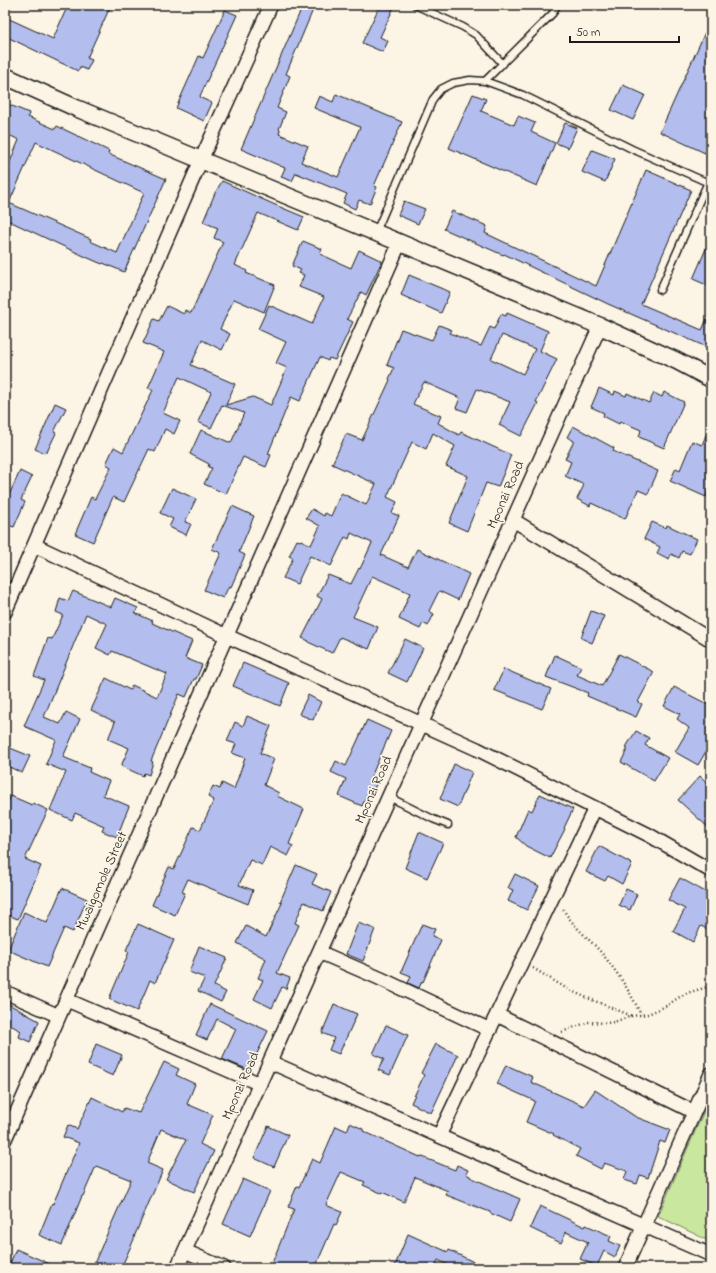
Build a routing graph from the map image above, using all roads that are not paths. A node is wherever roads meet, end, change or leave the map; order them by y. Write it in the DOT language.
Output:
graph roads {
  1 [pos="271,5"];
  2 [pos="415,5"];
  3 [pos="557,5"];
  4 [pos="503,64"];
  5 [pos="5,76"];
  6 [pos="485,80"];
  7 [pos="201,160"];
  8 [pos="711,175"];
  9 [pos="709,183"];
  10 [pos="376,232"];
  11 [pos="400,242"];
  12 [pos="660,290"];
  13 [pos="600,326"];
  14 [pos="711,378"];
  15 [pos="513,520"];
  16 [pos="34,545"];
  17 [pos="5,612"];
  18 [pos="227,636"];
  19 [pos="711,640"];
  20 [pos="422,723"];
  21 [pos="388,797"];
  22 [pos="595,808"];
  23 [pos="448,825"];
  24 [pos="711,871"];
  25 [pos="319,952"];
  26 [pos="5,992"];
  27 [pos="67,1000"];
  28 [pos="497,1015"];
  29 [pos="59,1016"];
  30 [pos="490,1030"];
  31 [pos="270,1062"];
  32 [pos="711,1074"];
  33 [pos="260,1084"];
  34 [pos="694,1112"];
  35 [pos="439,1136"];
  36 [pos="5,1139"];
  37 [pos="644,1226"];
  38 [pos="185,1251"];
  39 [pos="711,1255"];
  40 [pos="178,1268"];
  41 [pos="224,1268"];
  42 [pos="626,1268"];
  1 -- 7 [label="street"];
  2 -- 4 [label="lane"];
  3 -- 4 [label="lane"];
  4 -- 6 [label="lane"];
  5 -- 7 [label="street"];
  6 -- 9 [label="lane"];
  6 -- 10 [label="lane"];
  7 -- 10 [label="street"];
  7 -- 16 [label="street"];
  8 -- 9 [label="lane"];
  9 -- 12 [label="lane"];
  10 -- 11 [label="street"];
  11 -- 13 [label="street"];
  11 -- 18 [label="street, Mwaigomole Street"];
  13 -- 14 [label="street"];
  13 -- 15 [label="street, Mponzi Road"];
  15 -- 19 [label="street"];
  15 -- 20 [label="street, Mponzi Road"];
  16 -- 17 [label="street"];
  16 -- 18 [label="street"];
  18 -- 20 [label="street"];
  18 -- 27 [label="street, Mwaigomole Street"];
  20 -- 21 [label="street, Mponzi Road"];
  20 -- 22 [label="street"];
  21 -- 23 [label="lane"];
  21 -- 25 [label="street, Mponzi Road"];
  22 -- 24 [label="street"];
  22 -- 28 [label="street"];
  25 -- 30 [label="street"];
  25 -- 31 [label="street, Mponzi Road"];
  26 -- 29 [label="street"];
  27 -- 29 [label="street, Mwaigomole Street"];
  27 -- 33 [label="street"];
  28 -- 30 [label="street"];
  28 -- 34 [label="street"];
  29 -- 36 [label="street, Mwaigomole Street"];
  30 -- 35 [label="street"];
  31 -- 33 [label="street, Mponzi Road"];
  31 -- 35 [label="street"];
  32 -- 34 [label="street"];
  33 -- 38 [label="street, Mponzi Road"];
  34 -- 37 [label="street"];
  35 -- 37 [label="street"];
  37 -- 39 [label="street"];
  37 -- 42 [label="street"];
  38 -- 40 [label="street, Mponzi Road"];
  38 -- 41 [label="street"];
}
